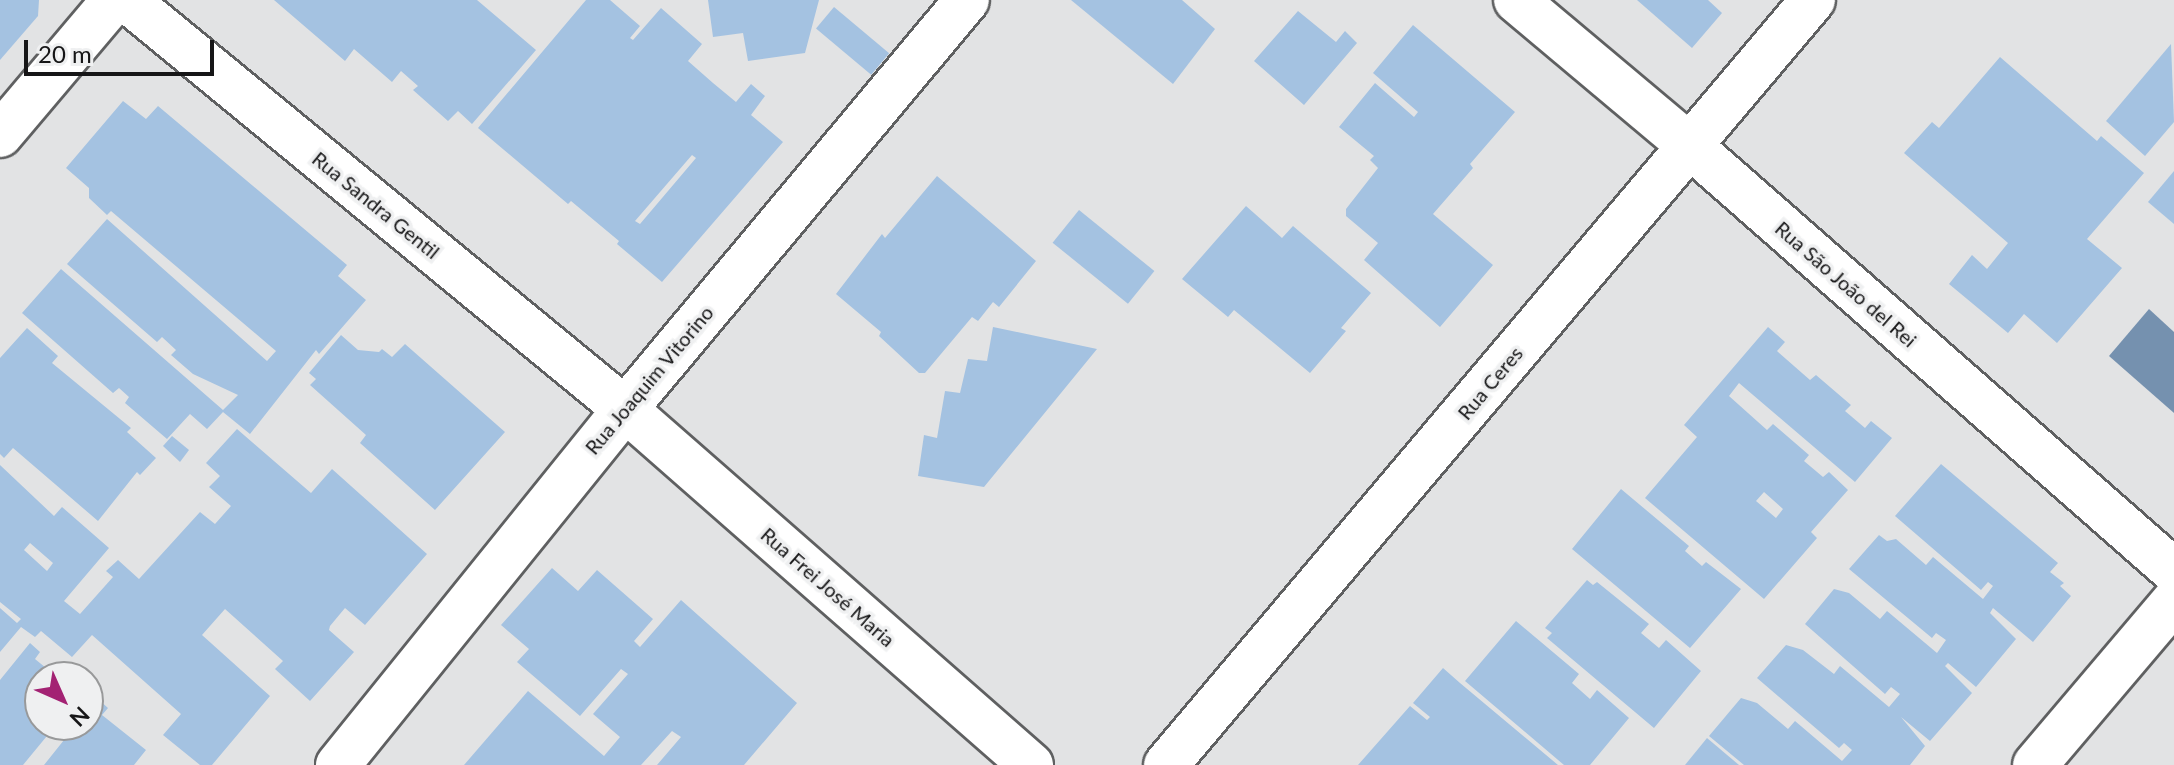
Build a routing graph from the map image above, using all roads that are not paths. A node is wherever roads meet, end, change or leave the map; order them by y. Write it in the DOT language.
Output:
graph roads {
  1 [pos="114,0"];
  2 [pos="127,0"];
  3 [pos="967,0"];
  4 [pos="1516,0"];
  5 [pos="1813,0"];
  6 [pos="0,135"];
  7 [pos="1690,146"];
  8 [pos="625,409"];
  9 [pos="2174,571"];
  10 [pos="2174,601"];
  11 [pos="338,765"];
  12 [pos="1031,765"];
  13 [pos="1166,765"];
  14 [pos="2035,765"];
  1 -- 6 [label="street"];
  2 -- 8 [label="street, Rua Sandra Gentil"];
  3 -- 8 [label="street, Rua Joaquim Vitorino"];
  4 -- 7 [label="street, Rua São João del Rei"];
  5 -- 7 [label="street, Rua Ceres"];
  7 -- 9 [label="street, Rua São João del Rei"];
  7 -- 13 [label="street, Rua Ceres"];
  8 -- 11 [label="street, Rua Joaquim Vitorino"];
  8 -- 12 [label="street, Rua Frei José Maria"];
  10 -- 14 [label="street"];
}
